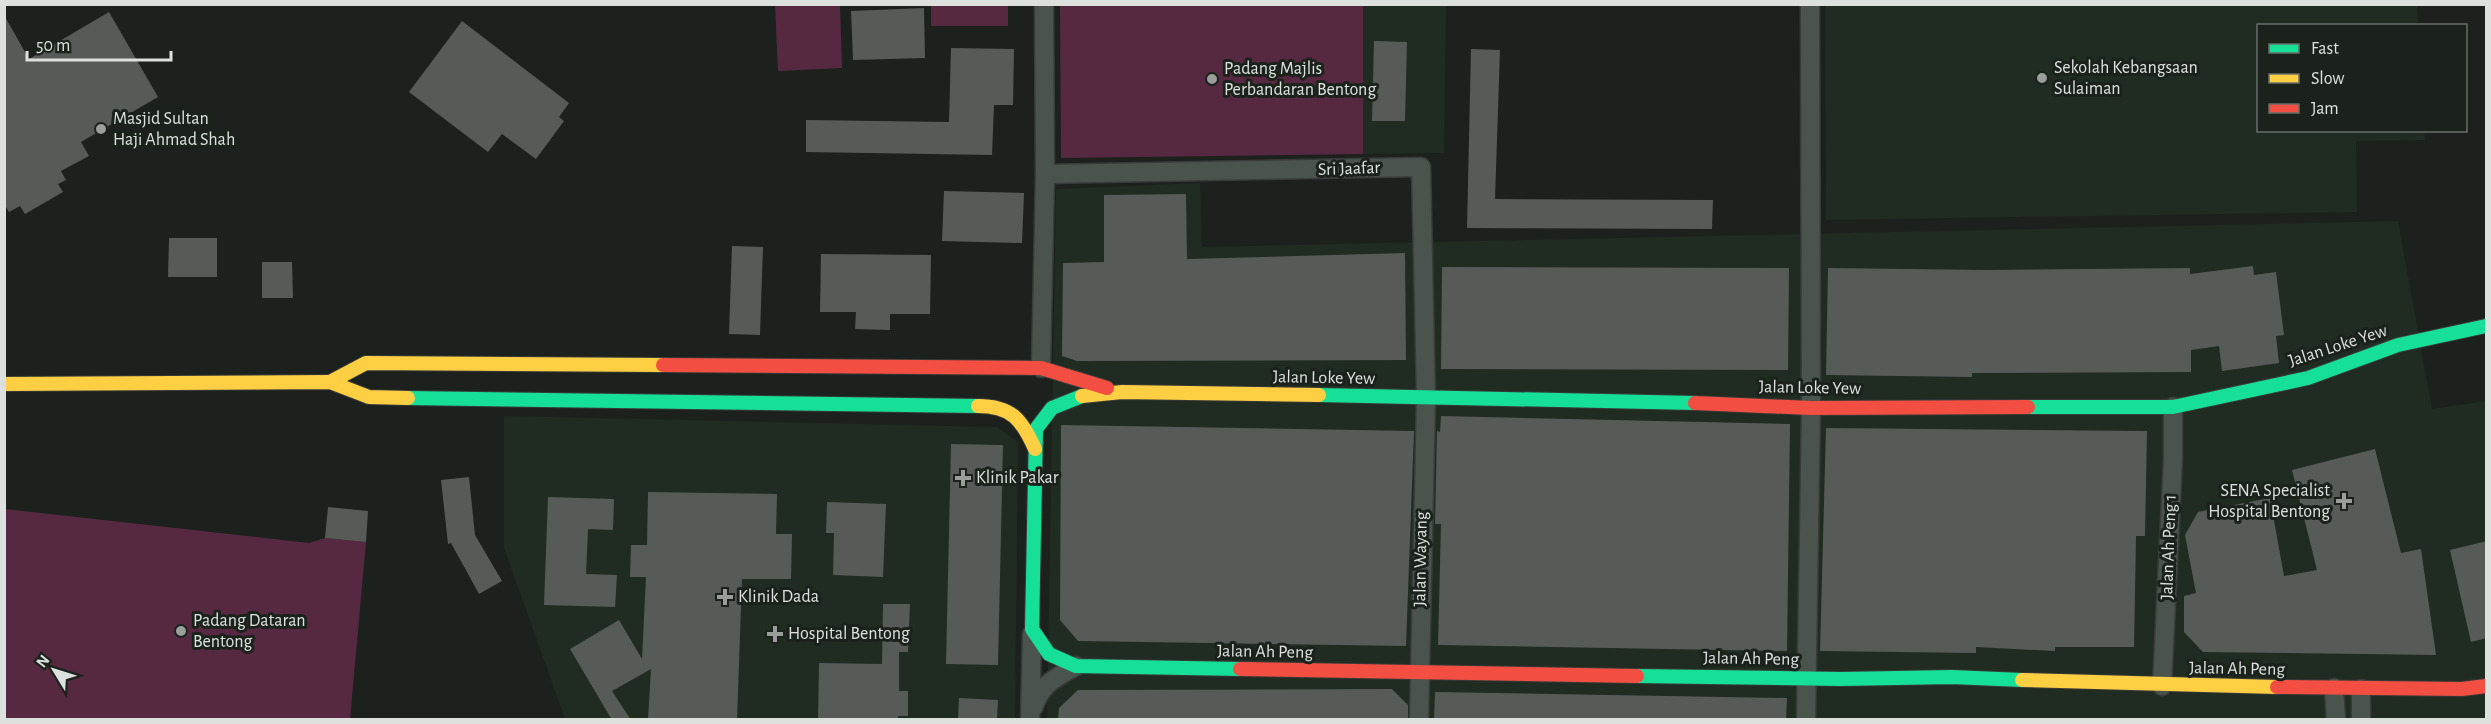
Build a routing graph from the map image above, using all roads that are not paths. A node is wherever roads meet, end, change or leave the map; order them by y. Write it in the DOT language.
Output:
graph roads {
  1 [pos="1044,4"];
  2 [pos="1810,4"];
  3 [pos="1045,174"];
  4 [pos="2480,327"];
  5 [pos="2487,335"];
  6 [pos="1041,368"];
  7 [pos="330,382"];
  8 [pos="4,384"];
  9 [pos="1122,392"];
  10 [pos="1426,398"];
  11 [pos="2173,407"];
  12 [pos="1811,408"];
  13 [pos="1035,449"];
  14 [pos="1032,629"];
  15 [pos="1076,666"];
  16 [pos="1420,673"];
  17 [pos="1808,677"];
  18 [pos="2162,686"];
  19 [pos="2487,686"];
  20 [pos="2334,688"];
  21 [pos="2361,688"];
  22 [pos="1030,719"];
  23 [pos="1419,720"];
  24 [pos="1806,720"];
  25 [pos="2336,720"];
  26 [pos="2361,720"];
  1 -- 3 [label="street"];
  2 -- 12 [label="street"];
  3 -- 6 [label="street"];
  3 -- 10 [label="street, Sri Jaafar"];
  4 -- 5 [label="main road"];
  4 -- 11 [label="main road, Jalan Loke Yew"];
  6 -- 7 [label="main road"];
  6 -- 9 [label="main road"];
  7 -- 8 [label="main road"];
  7 -- 13 [label="main road"];
  9 -- 10 [label="main road, Jalan Loke Yew"];
  9 -- 13 [label="main road"];
  10 -- 12 [label="main road, Jalan Loke Yew"];
  10 -- 16 [label="street, Jalan Wayang"];
  11 -- 12 [label="main road, Jalan Loke Yew"];
  11 -- 18 [label="street, Jalan Ah Peng 1"];
  12 -- 17 [label="street"];
  13 -- 14 [label="main road"];
  14 -- 15 [label="main road, Jalan Ah Peng"];
  14 -- 22 [label="street"];
  15 -- 16 [label="main road, Jalan Ah Peng"];
  15 -- 22 [label="street"];
  16 -- 17 [label="main road, Jalan Ah Peng"];
  16 -- 23 [label="street, Jalan Wayang"];
  17 -- 18 [label="main road, Jalan Ah Peng"];
  17 -- 24 [label="street"];
  18 -- 20 [label="main road, Jalan Ah Peng"];
  19 -- 21 [label="main road, Jalan Ah Peng"];
  20 -- 21 [label="main road, Jalan Ah Peng"];
  20 -- 25 [label="street"];
  21 -- 26 [label="street"];
}
